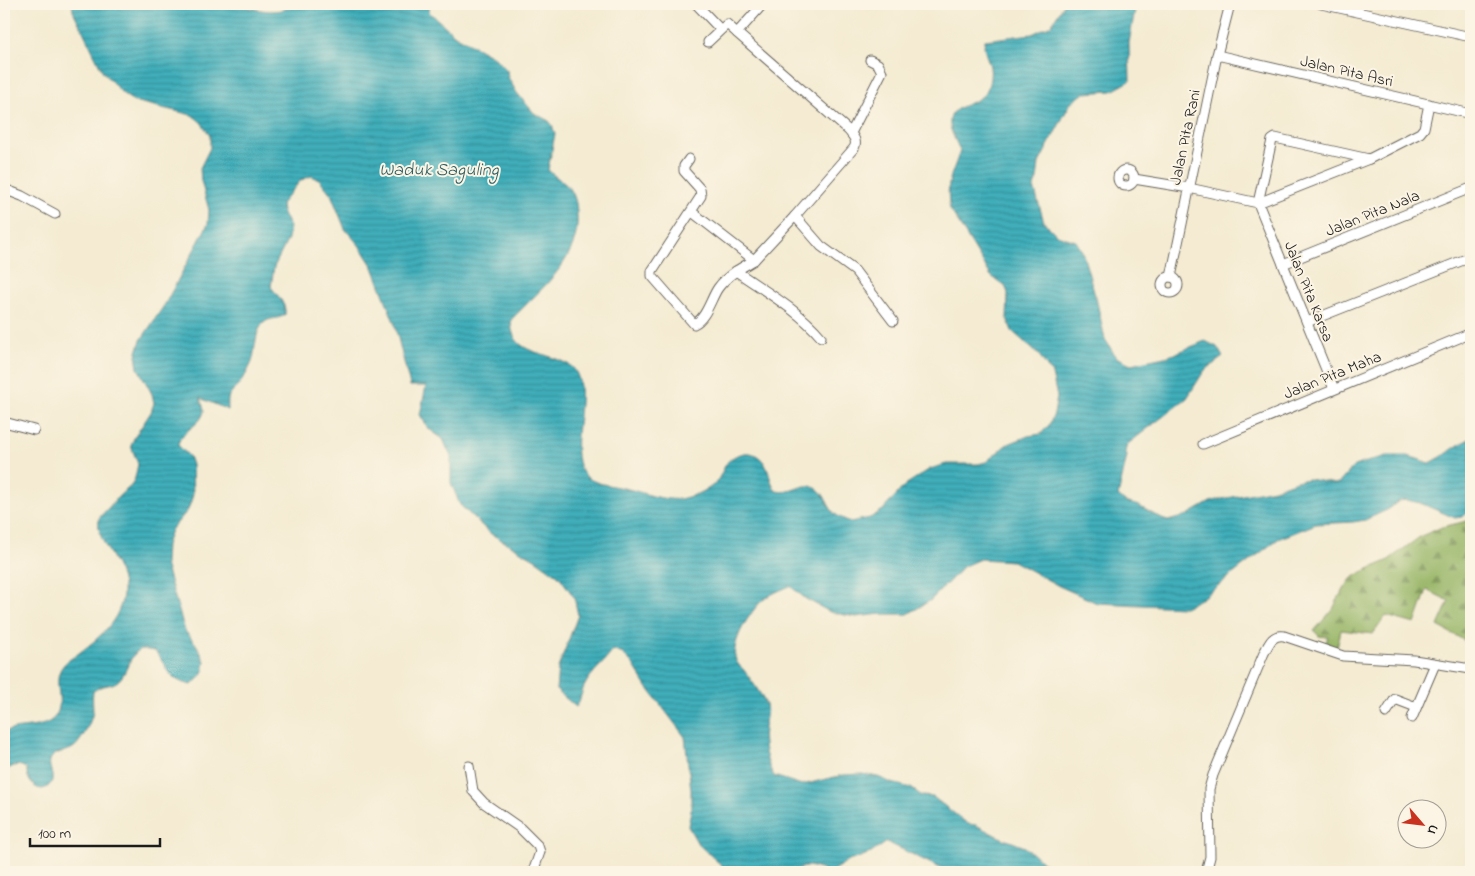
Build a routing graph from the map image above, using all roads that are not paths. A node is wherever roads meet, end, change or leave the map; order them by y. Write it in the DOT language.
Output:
graph roads {
  1 [pos="696,4"];
  2 [pos="763,4"];
  3 [pos="1230,4"];
  4 [pos="1321,4"];
  5 [pos="720,29"];
  6 [pos="737,32"];
  7 [pos="1471,37"];
  8 [pos="708,42"];
  9 [pos="1217,55"];
  10 [pos="870,60"];
  11 [pos="1429,104"];
  12 [pos="1471,114"];
  13 [pos="851,133"];
  14 [pos="689,159"];
  15 [pos="1369,159"];
  16 [pos="1134,179"];
  17 [pos="1189,188"];
  18 [pos="1471,188"];
  19 [pos="4,189"];
  20 [pos="1258,203"];
  21 [pos="692,212"];
  22 [pos="55,214"];
  23 [pos="795,216"];
  24 [pos="1471,257"];
  25 [pos="754,260"];
  26 [pos="1283,264"];
  27 [pos="736,271"];
  28 [pos="1171,277"];
  29 [pos="893,321"];
  30 [pos="1306,322"];
  31 [pos="1471,333"];
  32 [pos="822,337"];
  33 [pos="1334,390"];
  34 [pos="4,422"];
  35 [pos="34,430"];
  36 [pos="1203,444"];
  37 [pos="1435,664"];
  38 [pos="1471,669"];
  39 [pos="1416,708"];
  40 [pos="1386,713"];
  41 [pos="1412,718"];
  42 [pos="469,766"];
  43 [pos="533,872"];
  44 [pos="1206,872"];
  1 -- 5 [label="street"];
  2 -- 6 [label="street"];
  3 -- 9 [label="street, Jalan Pita Rani"];
  4 -- 7 [label="street"];
  5 -- 6 [label="street"];
  5 -- 8 [label="street"];
  6 -- 13 [label="street"];
  9 -- 11 [label="street, Jalan Pita Asri"];
  9 -- 17 [label="street, Jalan Pita Rani"];
  10 -- 13 [label="street"];
  11 -- 12 [label="street, Jalan Pita Asri"];
  11 -- 15 [label="street"];
  13 -- 23 [label="street"];
  14 -- 21 [label="street"];
  15 -- 20 [label="street"];
  15 -- 20 [label="street"];
  16 -- 17 [label="street"];
  17 -- 20 [label="street"];
  17 -- 28 [label="street, Jalan Pita Rani"];
  18 -- 26 [label="street, Jalan Pita Nala"];
  19 -- 22 [label="street"];
  20 -- 26 [label="street, Jalan Pita Karsa"];
  21 -- 25 [label="street"];
  21 -- 27 [label="street"];
  23 -- 25 [label="street"];
  23 -- 29 [label="street"];
  24 -- 30 [label="street"];
  25 -- 27 [label="street"];
  26 -- 30 [label="street, Jalan Pita Karsa"];
  27 -- 32 [label="street"];
  30 -- 33 [label="street, Jalan Pita Karsa"];
  31 -- 33 [label="street, Jalan Pita Maha"];
  33 -- 36 [label="street, Jalan Pita Maha"];
  34 -- 35 [label="street"];
  37 -- 38 [label="street"];
  37 -- 39 [label="street"];
  37 -- 44 [label="street"];
  39 -- 40 [label="street"];
  39 -- 41 [label="street"];
  42 -- 43 [label="street"];
}
